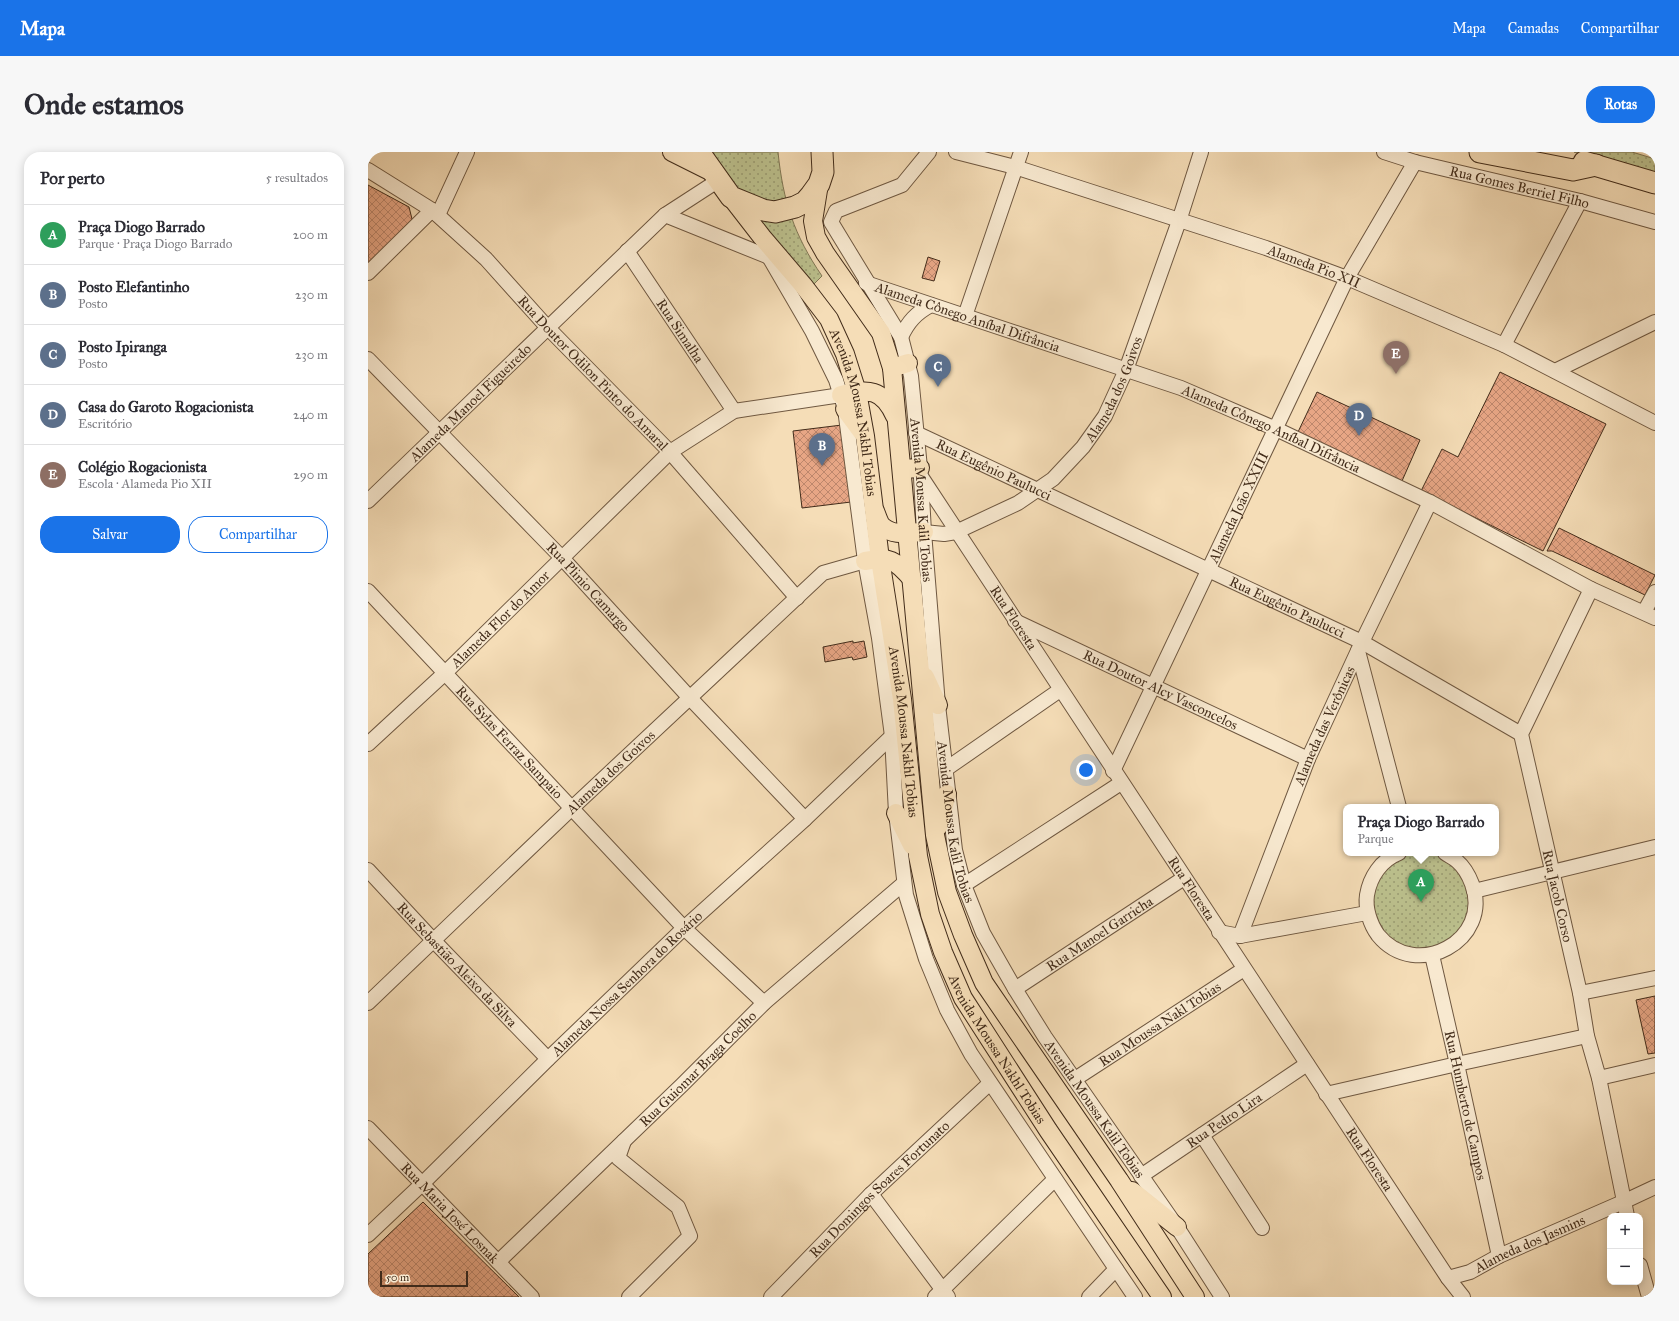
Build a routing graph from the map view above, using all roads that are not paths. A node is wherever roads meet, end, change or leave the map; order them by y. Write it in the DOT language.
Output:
graph roads {
  1 [pos="467,152"];
  2 [pos="672,152"];
  3 [pos="699,152"];
  4 [pos="822,152"];
  5 [pos="929,152"];
  6 [pos="956,152"];
  7 [pos="1021,152"];
  8 [pos="1200,152"];
  9 [pos="1384,152"];
  10 [pos="1480,152"];
  11 [pos="1548,152"];
  12 [pos="1415,162"];
  13 [pos="1596,165"];
  14 [pos="1015,167"];
  15 [pos="368,170"];
  16 [pos="716,177"];
  17 [pos="1655,183"];
  18 [pos="819,184"];
  19 [pos="731,197"];
  20 [pos="1580,201"];
  21 [pos="435,213"];
  22 [pos="664,215"];
  23 [pos="1179,221"];
  24 [pos="1655,222"];
  25 [pos="762,237"];
  26 [pos="627,251"];
  27 [pos="769,257"];
  28 [pos="368,274"];
  29 [pos="841,274"];
  30 [pos="1347,278"];
  31 [pos="869,284"];
  32 [pos="931,305"];
  33 [pos="965,316"];
  34 [pos="1655,322"];
  35 [pos="548,328"];
  36 [pos="901,337"];
  37 [pos="1504,346"];
  38 [pos="368,359"];
  39 [pos="900,365"];
  40 [pos="1126,370"];
  41 [pos="1555,371"];
  42 [pos="848,399"];
  43 [pos="734,411"];
  44 [pos="1655,423"];
  45 [pos="898,424"];
  46 [pos="1276,429"];
  47 [pos="440,432"];
  48 [pos="916,432"];
  49 [pos="670,452"];
  50 [pos="902,469"];
  51 [pos="920,473"];
  52 [pos="1037,490"];
  53 [pos="368,501"];
  54 [pos="1430,502"];
  55 [pos="872,505"];
  56 [pos="956,532"];
  57 [pos="916,533"];
  58 [pos="563,559"];
  59 [pos="872,560"];
  60 [pos="1209,570"];
  61 [pos="912,579"];
  62 [pos="1591,589"];
  63 [pos="368,591"];
  64 [pos="1655,592"];
  65 [pos="797,598"];
  66 [pos="888,614"];
  67 [pos="1650,615"];
  68 [pos="1014,621"];
  69 [pos="879,638"];
  70 [pos="1360,646"];
  71 [pos="920,666"];
  72 [pos="445,673"];
  73 [pos="1154,686"];
  74 [pos="1060,690"];
  75 [pos="689,697"];
  76 [pos="938,705"];
  77 [pos="1521,734"];
  78 [pos="892,736"];
  79 [pos="368,744"];
  80 [pos="1308,759"];
  81 [pos="946,769"];
  82 [pos="1113,771"];
  83 [pos="1121,783"];
  84 [pos="947,794"];
  85 [pos="1398,804"];
  86 [pos="572,808"];
  87 [pos="896,813"];
  88 [pos="805,818"];
  89 [pos="935,835"];
  90 [pos="1655,847"];
  91 [pos="918,856"];
  92 [pos="1394,856"];
  93 [pos="1449,856"];
  94 [pos="368,870"];
  95 [pos="1551,872"];
  96 [pos="1184,878"];
  97 [pos="904,883"];
  98 [pos="964,885"];
  99 [pos="1474,891"];
  100 [pos="1368,913"];
  101 [pos="684,928"];
  102 [pos="1219,932"];
  103 [pos="1240,936"];
  104 [pos="433,940"];
  105 [pos="1432,955"];
  106 [pos="1244,969"];
  107 [pos="1655,978"];
  108 [pos="1015,989"];
  109 [pos="1580,993"];
  110 [pos="368,1003"];
  111 [pos="764,1003"];
  112 [pos="1588,1036"];
  113 [pos="548,1059"];
  114 [pos="1307,1064"];
  115 [pos="1457,1064"];
  116 [pos="1655,1065"];
  117 [pos="1599,1078"];
  118 [pos="1075,1079"];
  119 [pos="1052,1082"];
  120 [pos="990,1083"];
  121 [pos="1326,1094"];
  122 [pos="1026,1095"];
  123 [pos="1073,1115"];
  124 [pos="368,1128"];
  125 [pos="1048,1130"];
  126 [pos="1202,1135"];
  127 [pos="625,1139"];
  128 [pos="1141,1176"];
  129 [pos="1055,1179"];
  130 [pos="1119,1180"];
  131 [pos="422,1184"];
  132 [pos="1655,1187"];
  133 [pos="872,1194"];
  134 [pos="1625,1209"];
  135 [pos="1177,1227"];
  136 [pos="1262,1228"];
  137 [pos="368,1235"];
  138 [pos="1499,1256"];
  139 [pos="498,1262"];
  140 [pos="1116,1269"];
  141 [pos="1643,1276"];
  142 [pos="1448,1278"];
  143 [pos="942,1294"];
  144 [pos="532,1297"];
  145 [pos="629,1297"];
  146 [pos="771,1297"];
  147 [pos="1089,1297"];
  148 [pos="1135,1297"];
  149 [pos="1162,1297"];
  150 [pos="1195,1297"];
  151 [pos="1222,1297"];
  152 [pos="1463,1297"];
  153 [pos="1649,1297"];
  1 -- 21 [label="street"];
  2 -- 16 [label="main road"];
  3 -- 16 [label="highway, Avenida Moussa Nakhl Tobias"];
  4 -- 18 [label="highway, Avenida Moussa Nakhl Tobias"];
  5 -- 31 [label="street, Avenida Moussa Kalil Tobias"];
  6 -- 14 [label="street, Alameda Pio XII"];
  7 -- 14 [label="street"];
  8 -- 23 [label="street, Alameda dos Goivos"];
  9 -- 12 [label="street, Rua Gomes Berriel Filho"];
  10 -- 13 [label="highway"];
  11 -- 13 [label="highway"];
  12 -- 20 [label="street, Rua Gomes Berriel Filho"];
  12 -- 30 [label="street, Alameda João XXIII"];
  13 -- 17 [label="highway"];
  14 -- 23 [label="street, Alameda Pio XII"];
  14 -- 33 [label="street"];
  15 -- 21 [label="street, Rua Doutor Odilon Pinto do Amaral"];
  16 -- 19 [label="highway, Avenida Moussa Nakhl Tobias"];
  16 -- 22 [label="street, Alameda Manoel Figueiredo"];
  18 -- 19 [label="highway"];
  18 -- 29 [label="main road, Avenida Moussa Nakhl Tobias"];
  19 -- 25 [label="main road, Avenida Moussa Nakhl Tobias"];
  20 -- 24 [label="street, Rua Gomes Berriel Filho"];
  20 -- 37 [label="street"];
  21 -- 28 [label="street"];
  21 -- 35 [label="street, Rua Doutor Odilon Pinto do Amaral"];
  22 -- 26 [label="street, Alameda Manoel Figueiredo"];
  22 -- 27 [label="street"];
  23 -- 30 [label="street, Alameda Pio XII"];
  23 -- 40 [label="street, Alameda dos Goivos"];
  25 -- 27 [label="street"];
  25 -- 42 [label="main road, Avenida Moussa Nakhl Tobias"];
  26 -- 35 [label="street, Alameda Manoel Figueiredo"];
  26 -- 43 [label="street, Rua Simalha"];
  27 -- 42 [label="street"];
  29 -- 31 [label="street, Alameda Cônego Aníbal Difrância"];
  29 -- 39 [label="main road, Avenida Moussa Nakhl Tobias"];
  30 -- 37 [label="street, Alameda Pio XII"];
  30 -- 46 [label="street, Alameda João XXIII"];
  31 -- 32 [label="street, Alameda Cônego Aníbal Difrância"];
  31 -- 36 [label="street, Avenida Moussa Kalil Tobias"];
  32 -- 33 [label="street, Alameda Cônego Aníbal Difrância"];
  32 -- 36 [label="street"];
  33 -- 40 [label="street, Alameda Cônego Aníbal Difrância"];
  34 -- 41 [label="street"];
  35 -- 47 [label="street, Alameda Manoel Figueiredo"];
  35 -- 49 [label="street, Rua Doutor Odilon Pinto do Amaral"];
  36 -- 39 [label="street, Avenida Moussa Kalil Tobias"];
  37 -- 41 [label="street, Alameda Pio XII"];
  38 -- 47 [label="street, Rua Plinio Camargo"];
  39 -- 45 [label="main road, Avenida Moussa Nakhl Tobias"];
  39 -- 48 [label="street, Avenida Moussa Kalil Tobias"];
  40 -- 46 [label="street, Alameda Cônego Aníbal Difrância"];
  40 -- 52 [label="street, Alameda dos Goivos"];
  41 -- 44 [label="street, Alameda Pio XII"];
  42 -- 43 [label="street, Alameda Flor do Amor"];
  42 -- 45 [label="main road"];
  42 -- 55 [label="main road, Avenida Moussa Nakhl Tobias"];
  42 -- 59 [label="street"];
  43 -- 49 [label="street, Alameda Flor do Amor"];
  45 -- 50 [label="main road, Avenida Moussa Nakhl Tobias"];
  46 -- 54 [label="street, Alameda Cônego Aníbal Difrância"];
  46 -- 60 [label="street, Alameda João XXIII"];
  47 -- 53 [label="street, Alameda Manoel Figueiredo"];
  47 -- 58 [label="street, Rua Plinio Camargo"];
  48 -- 51 [label="street, Avenida Moussa Kalil Tobias"];
  48 -- 52 [label="street, Rua Eugênio Paulucci"];
  49 -- 58 [label="street, Alameda Flor do Amor"];
  49 -- 65 [label="street, Rua Doutor Odilon Pinto do Amaral"];
  50 -- 51 [label="main road"];
  50 -- 57 [label="main road, Avenida Moussa Nakhl Tobias"];
  51 -- 56 [label="street, Rua Floresta"];
  51 -- 57 [label="street, Avenida Moussa Kalil Tobias"];
  52 -- 56 [label="street, Alameda dos Goivos"];
  52 -- 60 [label="street, Rua Eugênio Paulucci"];
  54 -- 62 [label="street, Alameda Cônego Aníbal Difrância"];
  54 -- 70 [label="street, Alameda das Verônicas"];
  55 -- 57 [label="main road"];
  55 -- 59 [label="main road, Avenida Moussa Nakhl Tobias"];
  56 -- 57 [label="street, Alameda dos Goivos"];
  56 -- 68 [label="street, Rua Floresta"];
  57 -- 61 [label="main road, Avenida Moussa Nakhl Tobias"];
  57 -- 76 [label="street, Avenida Moussa Kalil Tobias"];
  58 -- 72 [label="street, Alameda Flor do Amor"];
  58 -- 75 [label="street, Rua Plinio Camargo"];
  59 -- 61 [label="main road"];
  59 -- 65 [label="street, Alameda dos Goivos"];
  59 -- 66 [label="main road, Avenida Moussa Nakhl Tobias"];
  59 -- 69 [label="street"];
  60 -- 70 [label="street, Rua Eugênio Paulucci"];
  60 -- 73 [label="street, Alameda João XXIII"];
  61 -- 71 [label="main road, Avenida Moussa Nakhl Tobias"];
  62 -- 67 [label="street, Alameda Cônego Aníbal Difrância"];
  62 -- 77 [label="street"];
  63 -- 72 [label="street, Rua Sylas Ferraz Sampaio"];
  64 -- 67 [label="street"];
  65 -- 75 [label="street, Alameda dos Goivos"];
  66 -- 69 [label="main road"];
  66 -- 91 [label="main road, Avenida Moussa Nakhl Tobias"];
  68 -- 73 [label="street, Rua Doutor Alcy Vasconcelos"];
  68 -- 74 [label="street, Rua Floresta"];
  69 -- 78 [label="street"];
  70 -- 77 [label="street, Rua Eugênio Paulucci"];
  70 -- 80 [label="street, Alameda das Verônicas"];
  70 -- 85 [label="street"];
  71 -- 76 [label="main road"];
  71 -- 89 [label="main road, Avenida Moussa Nakhl Tobias"];
  72 -- 79 [label="street, Alameda Flor do Amor"];
  72 -- 86 [label="street, Rua Sylas Ferraz Sampaio"];
  73 -- 80 [label="street, Rua Doutor Alcy Vasconcelos"];
  73 -- 82 [label="street, Alameda João XXIII"];
  74 -- 81 [label="street"];
  74 -- 82 [label="street, Rua Floresta"];
  75 -- 86 [label="street, Alameda dos Goivos"];
  75 -- 88 [label="street, Rua Plinio Camargo"];
  76 -- 81 [label="street, Avenida Moussa Kalil Tobias"];
  77 -- 95 [label="street, Rua Jacob Corso"];
  78 -- 87 [label="street"];
  78 -- 88 [label="street, Alameda Nossa Senhora do Rosário"];
  80 -- 103 [label="street, Alameda das Verônicas"];
  81 -- 84 [label="street, Avenida Moussa Kalil Tobias"];
  82 -- 83 [label="street, Rua Floresta"];
  83 -- 96 [label="street, Rua Floresta"];
  83 -- 98 [label="street"];
  84 -- 89 [label="main road"];
  84 -- 98 [label="street, Avenida Moussa Kalil Tobias"];
  86 -- 101 [label="street, Rua Sylas Ferraz Sampaio"];
  86 -- 104 [label="street, Alameda dos Goivos"];
  87 -- 91 [label="main road"];
  87 -- 97 [label="street"];
  88 -- 101 [label="street, Alameda Nossa Senhora do Rosário"];
  89 -- 119 [label="main road, Avenida Moussa Nakhl Tobias"];
  90 -- 95 [label="street"];
  91 -- 122 [label="main road, Avenida Moussa Nakhl Tobias"];
  92 -- 100 [label="street"];
  93 -- 99 [label="street"];
  94 -- 104 [label="street, Rua Sebastião Aleixo da Silva"];
  95 -- 99 [label="street"];
  95 -- 109 [label="street, Rua Jacob Corso"];
  96 -- 102 [label="street, Rua Floresta"];
  96 -- 108 [label="street, Rua Manoel Garricha"];
  97 -- 111 [label="street, Rua Guiomar Braga Coelho"];
  97 -- 120 [label="street"];
  98 -- 108 [label="street, Avenida Moussa Kalil Tobias"];
  99 -- 105 [label="street"];
  100 -- 103 [label="street"];
  100 -- 105 [label="street"];
  101 -- 111 [label="street, Rua Sylas Ferraz Sampaio"];
  101 -- 113 [label="street, Alameda Nossa Senhora do Rosário"];
  102 -- 103 [label="street"];
  102 -- 106 [label="street, Rua Floresta"];
  104 -- 110 [label="street, Alameda dos Goivos"];
  104 -- 113 [label="street, Rua Sebastião Aleixo da Silva"];
  105 -- 115 [label="street, Rua Humberto de Campos"];
  106 -- 114 [label="street, Rua Floresta"];
  106 -- 118 [label="street, Rua Moussa Nakl Tobias"];
  107 -- 109 [label="street"];
  108 -- 118 [label="street, Avenida Moussa Kalil Tobias"];
  109 -- 112 [label="street, Rua Jacob Corso"];
  111 -- 127 [label="street, Rua Guiomar Braga Coelho"];
  112 -- 115 [label="street"];
  112 -- 117 [label="street, Rua Jacob Corso"];
  113 -- 131 [label="street, Alameda Nossa Senhora do Rosário"];
  114 -- 121 [label="street, Rua Floresta"];
  114 -- 126 [label="street, Rua Pedro Lira"];
  115 -- 121 [label="street"];
  115 -- 138 [label="street, Rua Humberto de Campos"];
  116 -- 117 [label="street"];
  117 -- 134 [label="street, Rua Jacob Corso"];
  118 -- 128 [label="street, Avenida Moussa Kalil Tobias"];
  119 -- 122 [label="main road"];
  119 -- 123 [label="main road, Avenida Moussa Nakhl Tobias"];
  120 -- 129 [label="street"];
  120 -- 133 [label="street, Rua Domingos Soares Fortunato"];
  121 -- 142 [label="street, Rua Floresta"];
  122 -- 125 [label="main road, Avenida Moussa Nakhl Tobias"];
  123 -- 125 [label="main road"];
  123 -- 130 [label="main road, Avenida Moussa Nakhl Tobias"];
  124 -- 131 [label="street, Rua Maria José Losnak"];
  125 -- 149 [label="main road, Avenida Moussa Nakhl Tobias"];
  126 -- 128 [label="street, Rua Pedro Lira"];
  126 -- 136 [label="street"];
  127 -- 139 [label="street, Rua Guiomar Braga Coelho"];
  127 -- 145 [label="street"];
  128 -- 135 [label="street, Avenida Moussa Kalil Tobias"];
  129 -- 140 [label="street"];
  129 -- 143 [label="street"];
  130 -- 135 [label="main road"];
  130 -- 150 [label="main road, Avenida Moussa Nakhl Tobias"];
  131 -- 137 [label="street, Alameda Nossa Senhora do Rosário"];
  131 -- 139 [label="street, Rua Maria José Losnak"];
  132 -- 134 [label="street, Alameda dos Jasmins"];
  133 -- 143 [label="street"];
  133 -- 146 [label="street, Rua Domingos Soares Fortunato"];
  134 -- 138 [label="street, Alameda dos Jasmins"];
  135 -- 151 [label="street, Avenida Moussa Kalil Tobias"];
  138 -- 142 [label="street, Alameda dos Jasmins"];
  139 -- 144 [label="street, Rua Maria José Losnak"];
  140 -- 147 [label="street"];
  140 -- 148 [label="street"];
  141 -- 153 [label="street"];
  142 -- 152 [label="street, Rua Floresta"];
}
